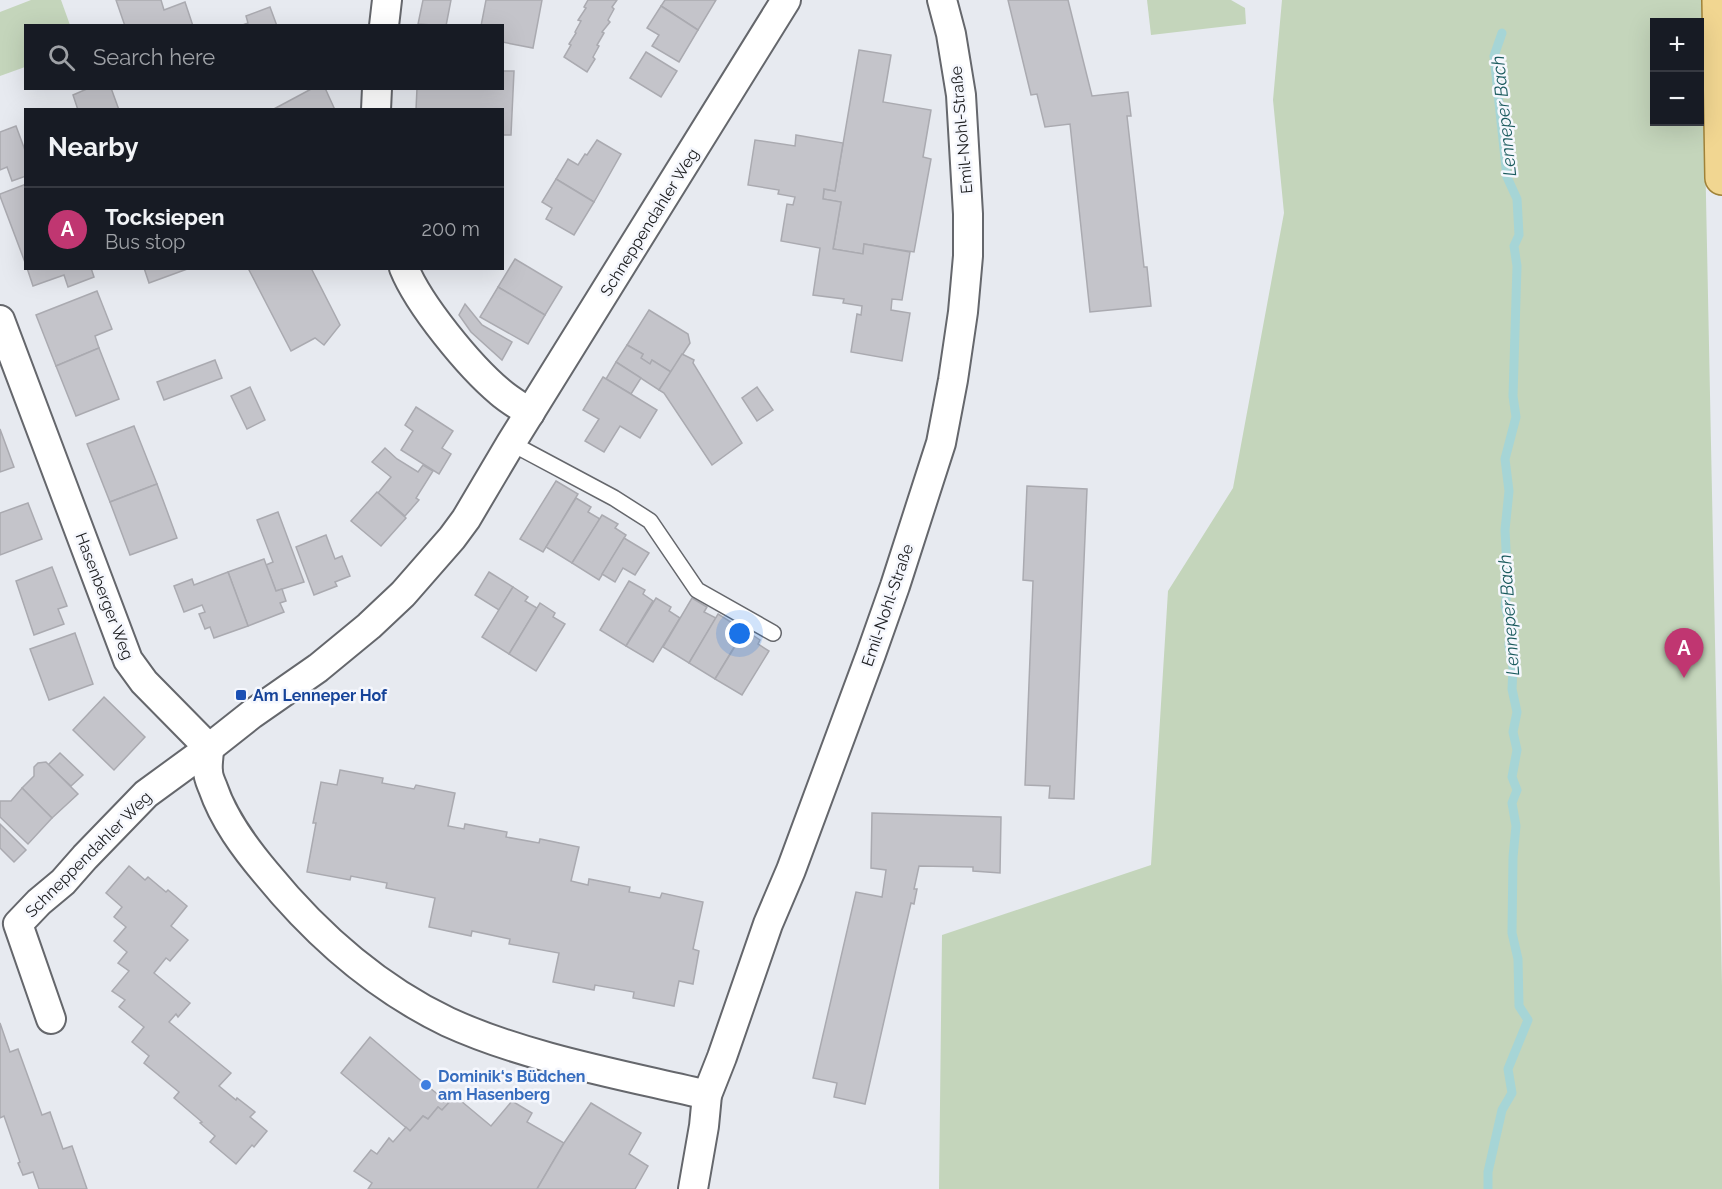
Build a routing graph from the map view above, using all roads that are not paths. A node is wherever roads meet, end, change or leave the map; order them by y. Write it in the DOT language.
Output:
graph roads {
  1 [pos="387,0"];
  2 [pos="786,0"];
  3 [pos="942,0"];
  4 [pos="1719,0"];
  5 [pos="384,24"];
  6 [pos="377,90"];
  7 [pos="376,108"];
  8 [pos="1722,178"];
  9 [pos="406,270"];
  10 [pos="0,320"];
  11 [pos="530,413"];
  12 [pos="511,443"];
  13 [pos="773,633"];
  14 [pos="209,748"];
  15 [pos="51,1019"];
  16 [pos="707,1095"];
  17 [pos="693,1189"];
  1 -- 5 [label="street"];
  2 -- 11 [label="street, Schneppendahler Weg"];
  3 -- 16 [label="street, Emil-Nohl-Straße"];
  4 -- 8 [label="main road"];
  6 -- 7 [label="street"];
  9 -- 11 [label="street"];
  10 -- 14 [label="street, Hasenberger Weg"];
  11 -- 12 [label="street, Schneppendahler Weg"];
  12 -- 13 [label="lane"];
  12 -- 14 [label="street, Schneppendahler Weg"];
  14 -- 15 [label="street, Schneppendahler Weg"];
  14 -- 16 [label="street"];
  16 -- 17 [label="street, Emil-Nohl-Straße"];
}
